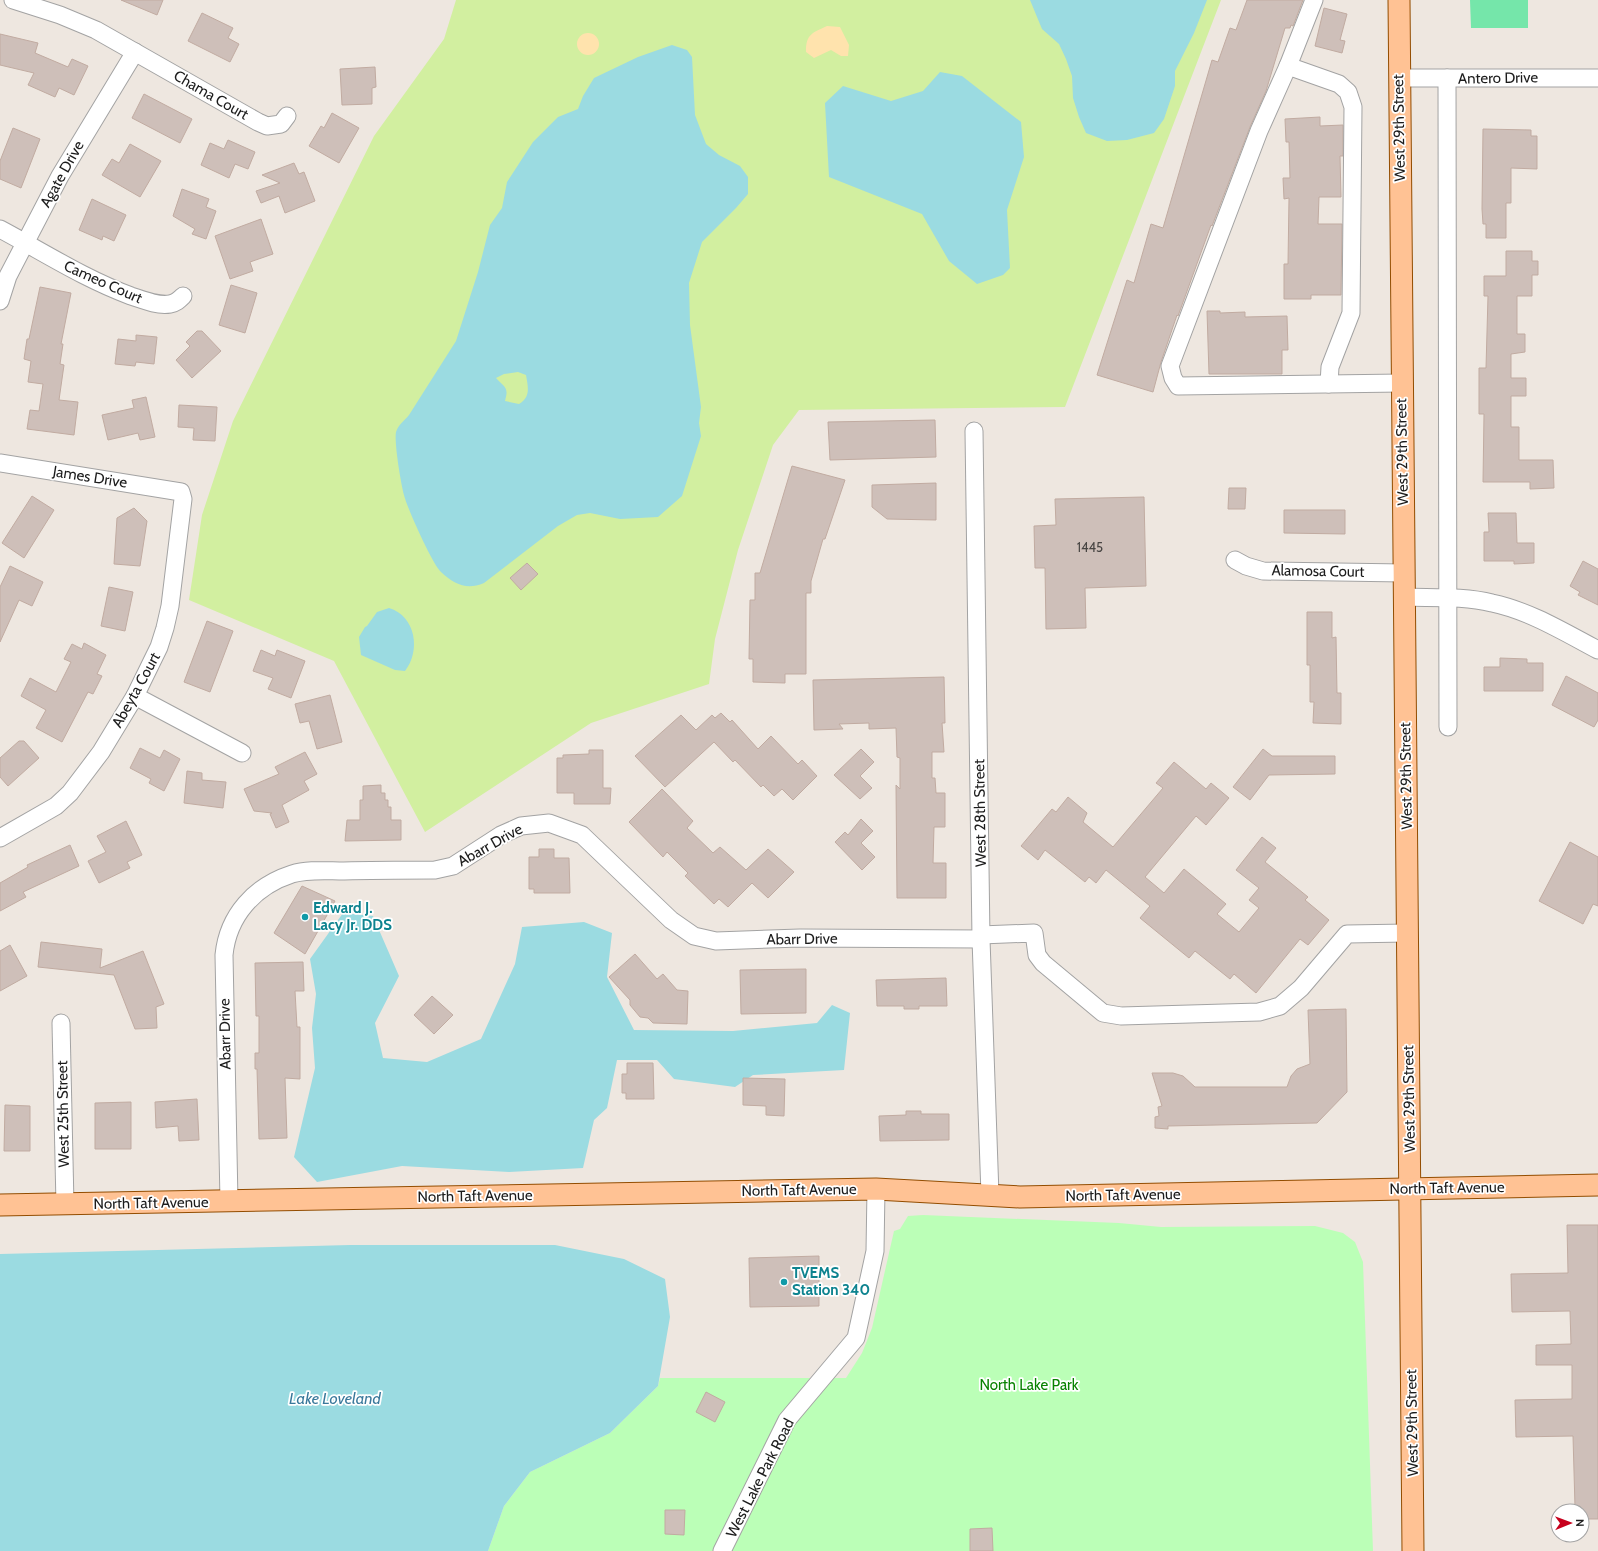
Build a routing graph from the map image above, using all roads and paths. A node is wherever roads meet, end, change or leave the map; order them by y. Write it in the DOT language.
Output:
graph roads {
  1 [pos="13,0"];
  2 [pos="1314,0"];
  3 [pos="1399,0"];
  4 [pos="135,52"];
  5 [pos="1288,66"];
  6 [pos="1399,78"];
  7 [pos="1447,78"];
  8 [pos="1598,78"];
  9 [pos="287,116"];
  10 [pos="0,229"];
  11 [pos="26,242"];
  12 [pos="183,296"];
  13 [pos="0,301"];
  14 [pos="1402,383"];
  15 [pos="1329,384"];
  16 [pos="974,431"];
  17 [pos="0,463"];
  18 [pos="181,492"];
  19 [pos="1235,560"];
  20 [pos="1404,572"];
  21 [pos="1404,597"];
  22 [pos="1446,599"];
  23 [pos="1598,650"];
  24 [pos="135,696"];
  25 [pos="1448,727"];
  26 [pos="242,753"];
  27 [pos="0,838"];
  28 [pos="1407,933"];
  29 [pos="981,937"];
  30 [pos="61,1023"];
  31 [pos="1598,1185"];
  32 [pos="1411,1188"];
  33 [pos="876,1189"];
  34 [pos="990,1195"];
  35 [pos="229,1201"];
  36 [pos="0,1205"];
  37 [pos="65,1205"];
  38 [pos="722,1551"];
  39 [pos="1413,1551"];
  1 -- 4 [label="street, Chama Court"];
  2 -- 5 [label="street"];
  3 -- 6 [label="main road, West 29th Street"];
  4 -- 9 [label="street, Chama Court"];
  4 -- 11 [label="street, Agate Drive"];
  5 -- 15 [label="street"];
  5 -- 15 [label="street"];
  6 -- 7 [label="street, Antero Drive"];
  6 -- 14 [label="main road, West 29th Street"];
  7 -- 8 [label="street, Antero Drive"];
  7 -- 22 [label="street"];
  10 -- 11 [label="street, Cameo Court"];
  11 -- 12 [label="street, Cameo Court"];
  11 -- 13 [label="street, Agate Drive"];
  14 -- 15 [label="street"];
  14 -- 20 [label="main road, West 29th Street"];
  16 -- 29 [label="street, West 28th Street"];
  17 -- 18 [label="street, James Drive"];
  18 -- 24 [label="street, Abeyta Court"];
  19 -- 20 [label="street, Alamosa Court"];
  20 -- 21 [label="main road, West 29th Street"];
  21 -- 22 [label="street"];
  21 -- 28 [label="main road, West 29th Street"];
  22 -- 23 [label="street"];
  22 -- 25 [label="street"];
  24 -- 26 [label="street"];
  24 -- 27 [label="street, Abeyta Court"];
  28 -- 29 [label="street, Abarr Drive"];
  28 -- 32 [label="main road, West 29th Street"];
  29 -- 34 [label="street, West 28th Street"];
  29 -- 35 [label="street, Abarr Drive"];
  30 -- 37 [label="street, West 25th Street"];
  31 -- 32 [label="main road, North Taft Avenue"];
  32 -- 34 [label="main road, North Taft Avenue"];
  32 -- 39 [label="main road, West 29th Street"];
  33 -- 34 [label="main road, North Taft Avenue"];
  33 -- 35 [label="main road, North Taft Avenue"];
  33 -- 38 [label="street, West Lake Park Road"];
  35 -- 37 [label="main road, North Taft Avenue"];
  36 -- 37 [label="main road, North Taft Avenue"];
}
